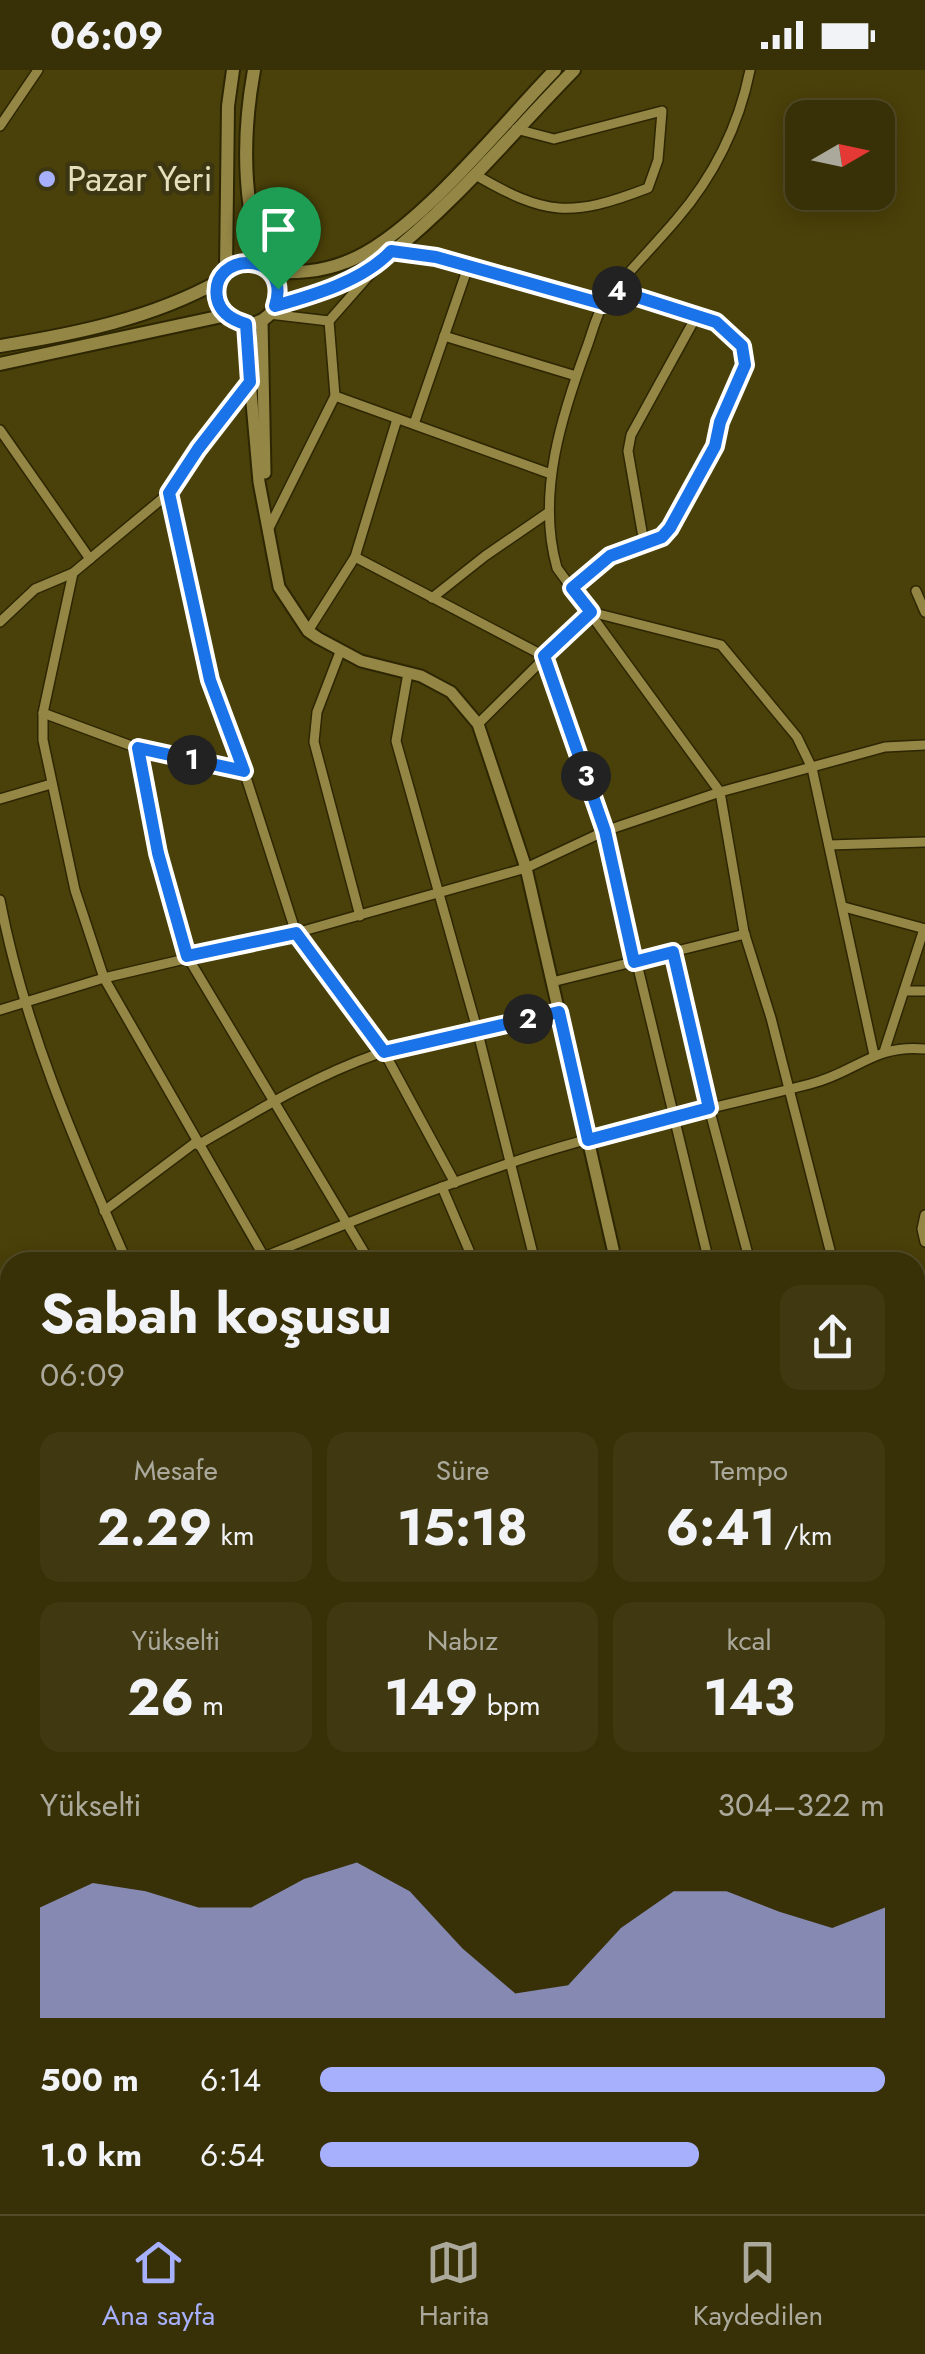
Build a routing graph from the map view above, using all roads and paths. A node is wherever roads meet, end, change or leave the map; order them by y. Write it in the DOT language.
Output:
graph roads {
  1 [pos="38,70"];
  2 [pos="233,70"];
  3 [pos="254,70"];
  4 [pos="555,70"];
  5 [pos="574,70"];
  6 [pos="750,70"];
  7 [pos="0,126"];
  8 [pos="516,129"];
  9 [pos="474,174"];
  10 [pos="386,256"];
  11 [pos="468,267"];
  12 [pos="267,270"];
  13 [pos="222,276"];
  14 [pos="615,290"];
  15 [pos="603,304"];
  16 [pos="269,314"];
  17 [pos="227,315"];
  18 [pos="697,315"];
  19 [pos="329,321"];
  20 [pos="246,324"];
  21 [pos="444,336"];
  22 [pos="0,346"];
  23 [pos="0,364"];
  24 [pos="576,376"];
  25 [pos="250,382"];
  26 [pos="335,396"];
  27 [pos="398,418"];
  28 [pos="414,424"];
  29 [pos="0,430"];
  30 [pos="551,474"];
  31 [pos="169,493"];
  32 [pos="549,512"];
  33 [pos="267,524"];
  34 [pos="644,543"];
  35 [pos="355,557"];
  36 [pos="90,559"];
  37 [pos="73,573"];
  38 [pos="572,588"];
  39 [pos="916,592"];
  40 [pos="432,598"];
  41 [pos="591,612"];
  42 [pos="925,612"];
  43 [pos="0,622"];
  44 [pos="308,631"];
  45 [pos="340,652"];
  46 [pos="544,656"];
  47 [pos="408,673"];
  48 [pos="42,713"];
  49 [pos="478,724"];
  50 [pos="925,745"];
  51 [pos="138,748"];
  52 [pos="812,768"];
  53 [pos="244,771"];
  54 [pos="51,784"];
  55 [pos="720,792"];
  56 [pos="0,799"];
  57 [pos="605,831"];
  58 [pos="925,842"];
  59 [pos="829,845"];
  60 [pos="526,868"];
  61 [pos="439,891"];
  62 [pos="0,900"];
  63 [pos="844,907"];
  64 [pos="360,916"];
  65 [pos="2,925"];
  66 [pos="924,929"];
  67 [pos="296,933"];
  68 [pos="744,934"];
  69 [pos="673,952"];
  70 [pos="187,956"];
  71 [pos="634,962"];
  72 [pos="104,978"];
  73 [pos="552,982"];
  74 [pos="904,990"];
  75 [pos="925,991"];
  76 [pos="24,1001"];
  77 [pos="0,1010"];
  78 [pos="559,1012"];
  79 [pos="477,1029"];
  80 [pos="925,1050"];
  81 [pos="384,1052"];
  82 [pos="879,1053"];
  83 [pos="788,1090"];
  84 [pos="273,1102"];
  85 [pos="709,1108"];
  86 [pos="672,1116"];
  87 [pos="588,1140"];
  88 [pos="197,1143"];
  89 [pos="509,1163"];
  90 [pos="456,1182"];
  91 [pos="442,1188"];
  92 [pos="104,1211"];
  93 [pos="925,1215"];
  94 [pos="345,1223"];
  95 [pos="925,1242"];
  96 [pos="122,1252"];
  97 [pos="261,1252"];
  98 [pos="283,1252"];
  99 [pos="364,1252"];
  100 [pos="470,1252"];
  101 [pos="532,1252"];
  102 [pos="614,1252"];
  103 [pos="706,1252"];
  104 [pos="747,1252"];
  105 [pos="830,1252"];
  1 -- 7 [label="street"];
  2 -- 13 [label="main road"];
  3 -- 12 [label="main road"];
  4 -- 12 [label="main road"];
  5 -- 8 [label="main road"];
  6 -- 14 [label="street"];
  8 -- 9 [label="main road"];
  8 -- 9 [label="street"];
  9 -- 10 [label="main road"];
  10 -- 11 [label="street"];
  10 -- 16 [label="main road"];
  10 -- 19 [label="street"];
  11 -- 15 [label="street"];
  11 -- 21 [label="street"];
  12 -- 13 [label="main road"];
  12 -- 16 [label="main road"];
  13 -- 17 [label="main road"];
  13 -- 22 [label="main road"];
  14 -- 15 [label="street"];
  14 -- 18 [label="street"];
  15 -- 24 [label="street"];
  16 -- 19 [label="street"];
  16 -- 20 [label="main road"];
  16 -- 33 [label="street"];
  17 -- 20 [label="main road"];
  17 -- 23 [label="main road"];
  18 -- 34 [label="street"];
  18 -- 34 [label="street"];
  19 -- 26 [label="street"];
  20 -- 25 [label="street"];
  21 -- 24 [label="street"];
  21 -- 28 [label="street"];
  24 -- 30 [label="street"];
  25 -- 31 [label="street"];
  25 -- 33 [label="street"];
  26 -- 27 [label="street"];
  26 -- 33 [label="street"];
  27 -- 28 [label="street"];
  27 -- 35 [label="street"];
  28 -- 30 [label="street"];
  29 -- 36 [label="street"];
  30 -- 32 [label="street"];
  31 -- 36 [label="street"];
  31 -- 53 [label="street"];
  32 -- 38 [label="street"];
  32 -- 40 [label="street"];
  33 -- 44 [label="street"];
  34 -- 38 [label="street"];
  35 -- 40 [label="street"];
  35 -- 44 [label="street"];
  36 -- 37 [label="street"];
  37 -- 43 [label="street"];
  37 -- 48 [label="street"];
  38 -- 41 [label="street"];
  39 -- 42 [label="street"];
  40 -- 46 [label="street"];
  41 -- 46 [label="street"];
  41 -- 52 [label="street"];
  41 -- 55 [label="street"];
  44 -- 45 [label="street"];
  45 -- 47 [label="street"];
  45 -- 64 [label="street"];
  46 -- 49 [label="street"];
  46 -- 57 [label="street"];
  47 -- 49 [label="street"];
  47 -- 61 [label="street"];
  48 -- 51 [label="street"];
  48 -- 54 [label="street"];
  49 -- 60 [label="street"];
  50 -- 52 [label="street"];
  51 -- 53 [label="street"];
  51 -- 70 [label="street"];
  52 -- 55 [label="street"];
  52 -- 59 [label="street"];
  53 -- 67 [label="street"];
  54 -- 56 [label="street"];
  54 -- 72 [label="street"];
  55 -- 57 [label="street"];
  55 -- 68 [label="street"];
  57 -- 60 [label="street"];
  57 -- 71 [label="street"];
  58 -- 59 [label="street"];
  59 -- 63 [label="street"];
  60 -- 61 [label="street"];
  60 -- 73 [label="street"];
  61 -- 64 [label="street"];
  61 -- 79 [label="street"];
  62 -- 65 [label="street"];
  63 -- 66 [label="street"];
  63 -- 82 [label="street"];
  64 -- 67 [label="street"];
  65 -- 76 [label="street"];
  66 -- 74 [label="street"];
  67 -- 70 [label="street"];
  67 -- 81 [label="street"];
  68 -- 69 [label="street"];
  68 -- 83 [label="street"];
  69 -- 71 [label="street"];
  69 -- 85 [label="street"];
  70 -- 72 [label="street"];
  70 -- 84 [label="street"];
  71 -- 73 [label="street"];
  71 -- 86 [label="street"];
  72 -- 76 [label="street"];
  72 -- 88 [label="street"];
  73 -- 78 [label="street"];
  74 -- 75 [label="street"];
  74 -- 82 [label="street"];
  76 -- 77 [label="street"];
  76 -- 92 [label="street"];
  78 -- 79 [label="street"];
  78 -- 87 [label="street"];
  79 -- 81 [label="street"];
  79 -- 89 [label="street"];
  80 -- 82 [label="street"];
  81 -- 84 [label="street"];
  81 -- 90 [label="street"];
  82 -- 83 [label="street"];
  83 -- 85 [label="street"];
  83 -- 105 [label="street"];
  84 -- 88 [label="street"];
  84 -- 94 [label="street"];
  85 -- 86 [label="street"];
  85 -- 104 [label="street"];
  86 -- 87 [label="street"];
  86 -- 103 [label="street"];
  87 -- 89 [label="street"];
  87 -- 102 [label="street"];
  88 -- 92 [label="street"];
  88 -- 97 [label="street"];
  89 -- 90 [label="street"];
  89 -- 101 [label="street"];
  90 -- 91 [label="street"];
  91 -- 94 [label="street"];
  91 -- 100 [label="street"];
  92 -- 96 [label="street"];
  93 -- 95 [label="street"];
  94 -- 98 [label="street"];
  94 -- 99 [label="street"];
}
